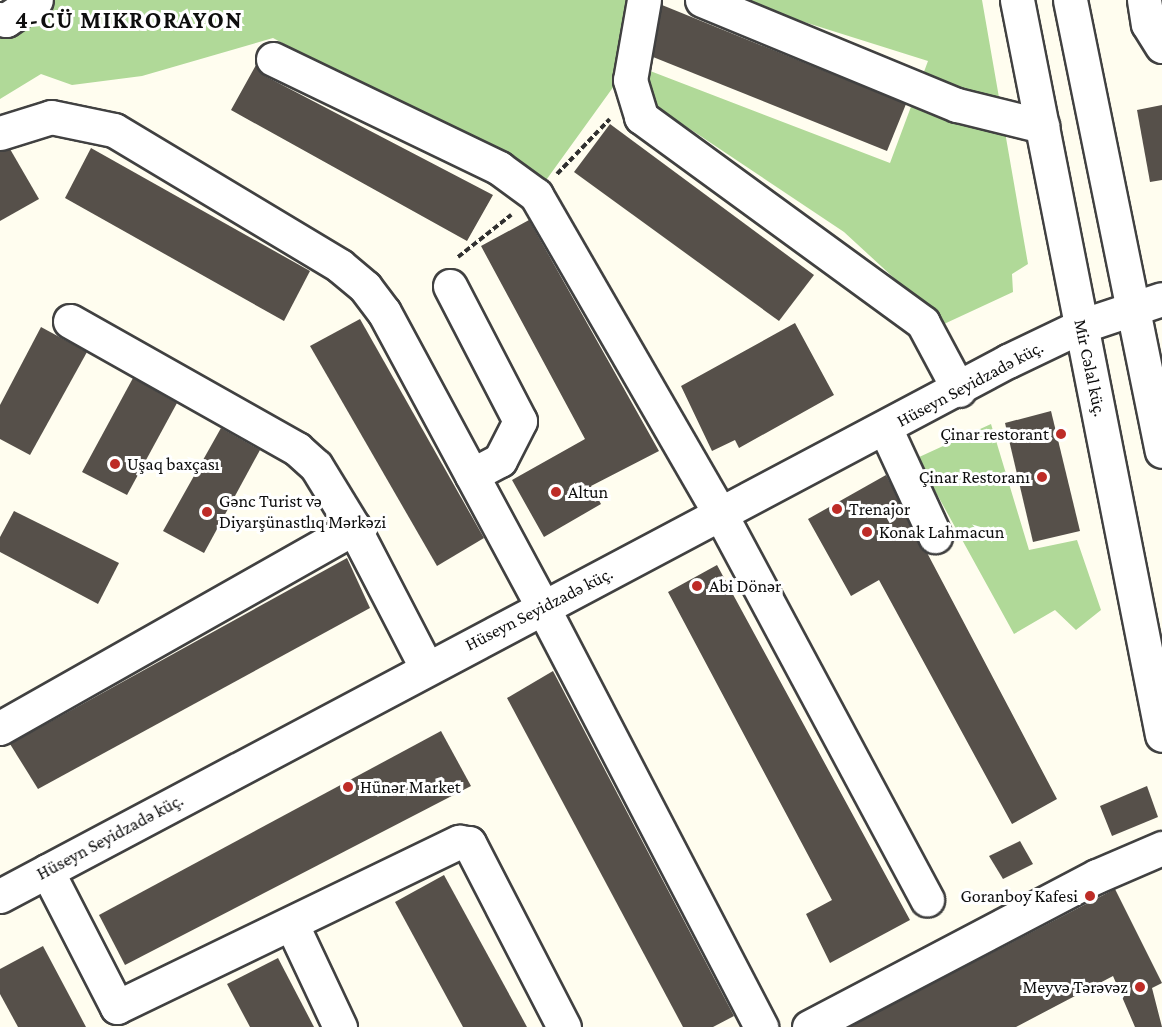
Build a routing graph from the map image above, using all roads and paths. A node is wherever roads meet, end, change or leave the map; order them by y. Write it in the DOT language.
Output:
graph roads {
  1 [pos="36,0"];
  2 [pos="644,0"];
  3 [pos="702,0"];
  4 [pos="1017,0"];
  5 [pos="1070,0"];
  6 [pos="1144,0"];
  7 [pos="0,19"];
  8 [pos="1162,46"];
  9 [pos="273,59"];
  10 [pos="1042,126"];
  11 [pos="0,133"];
  12 [pos="450,286"];
  13 [pos="1162,299"];
  14 [pos="1131,309"];
  15 [pos="70,321"];
  16 [pos="1081,326"];
  17 [pos="959,390"];
  18 [pos="886,430"];
  19 [pos="1162,451"];
  20 [pos="472,475"];
  21 [pos="722,517"];
  22 [pos="354,528"];
  23 [pos="935,537"];
  24 [pos="542,606"];
  25 [pos="426,667"];
  26 [pos="0,728"];
  27 [pos="1162,735"];
  28 [pos="1162,848"];
  29 [pos="47,871"];
  30 [pos="0,896"];
  31 [pos="927,899"];
  32 [pos="292,925"];
  33 [pos="122,1017"];
  34 [pos="340,1027"];
  35 [pos="564,1027"];
  36 [pos="761,1027"];
  37 [pos="809,1027"];
  1 -- 7 [label="street"];
  2 -- 17 [label="street"];
  3 -- 10 [label="street"];
  4 -- 10 [label="street, Mir Cəlal küç."];
  5 -- 14 [label="street"];
  6 -- 8 [label="street"];
  9 -- 21 [label="street"];
  10 -- 16 [label="street, Mir Cəlal küç."];
  11 -- 20 [label="street"];
  12 -- 20 [label="street"];
  13 -- 14 [label="street, Hüseyn Seyidzadə küç."];
  14 -- 16 [label="street, Hüseyn Seyidzadə küç."];
  14 -- 19 [label="street"];
  15 -- 22 [label="street"];
  16 -- 17 [label="street, Hüseyn Seyidzadə küç."];
  16 -- 27 [label="street, Mir Cəlal küç."];
  17 -- 18 [label="street, Hüseyn Seyidzadə küç."];
  18 -- 21 [label="street, Hüseyn Seyidzadə küç."];
  18 -- 23 [label="street"];
  20 -- 24 [label="street"];
  21 -- 24 [label="street, Hüseyn Seyidzadə küç."];
  21 -- 31 [label="street"];
  22 -- 25 [label="street"];
  22 -- 26 [label="street"];
  24 -- 25 [label="street, Hüseyn Seyidzadə küç."];
  24 -- 36 [label="street"];
  25 -- 29 [label="street, Hüseyn Seyidzadə küç."];
  28 -- 37 [label="street"];
  29 -- 30 [label="street, Hüseyn Seyidzadə küç."];
  29 -- 33 [label="street"];
  32 -- 33 [label="street"];
  32 -- 34 [label="street"];
  32 -- 35 [label="street"];
}
